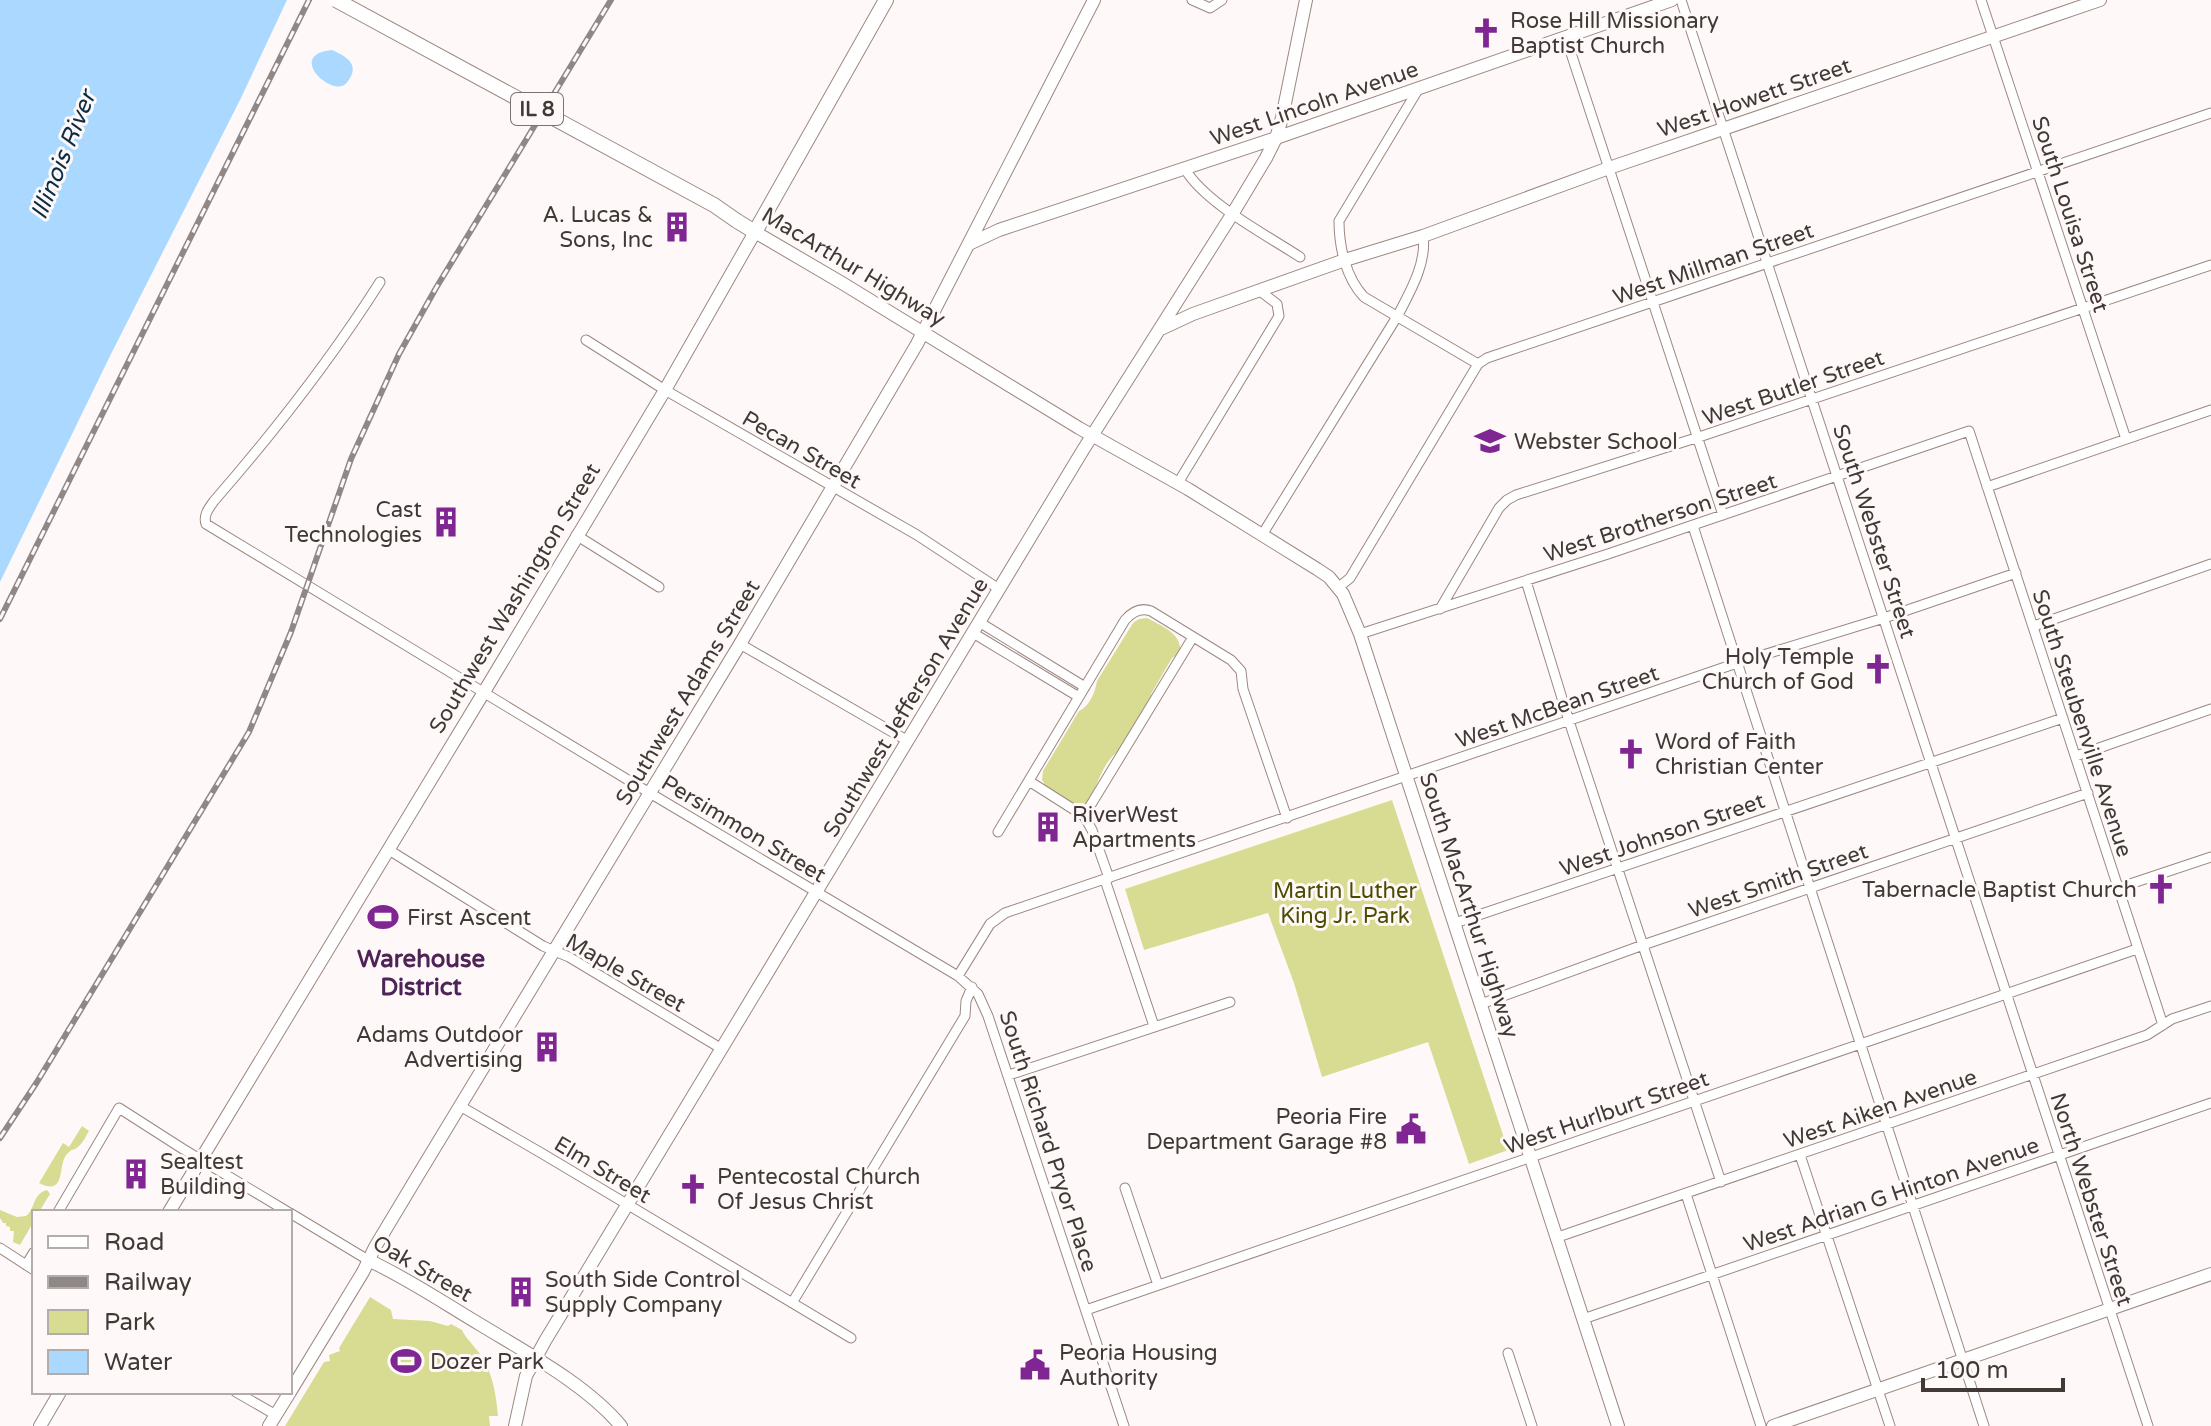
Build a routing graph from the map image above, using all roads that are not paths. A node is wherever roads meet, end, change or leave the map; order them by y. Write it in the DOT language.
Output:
graph roads {
  1 [pos="336,0"];
  2 [pos="886,0"];
  3 [pos="1094,0"];
  4 [pos="1192,0"];
  5 [pos="1222,0"];
  6 [pos="1306,0"];
  7 [pos="1672,0"];
  8 [pos="1681,0"];
  9 [pos="1981,0"];
  10 [pos="2100,0"];
  11 [pos="1993,37"];
  12 [pos="1566,38"];
  13 [pos="1419,88"];
  14 [pos="2211,113"];
  15 [pos="1724,129"];
  16 [pos="1276,138"];
  17 [pos="1609,168"];
  18 [pos="1185,169"];
  19 [pos="2038,172"];
  20 [pos="1233,213"];
  21 [pos="755,232"];
  22 [pos="1423,236"];
  23 [pos="969,244"];
  24 [pos="1300,257"];
  25 [pos="1345,260"];
  26 [pos="1768,263"];
  27 [pos="2211,265"];
  28 [pos="380,282"];
  29 [pos="1260,291"];
  30 [pos="1654,302"];
  31 [pos="2083,309"];
  32 [pos="1398,315"];
  33 [pos="1160,329"];
  34 [pos="923,333"];
  35 [pos="586,340"];
  36 [pos="1478,364"];
  37 [pos="665,390"];
  38 [pos="1813,399"];
  39 [pos="2211,410"];
  40 [pos="1969,431"];
  41 [pos="1093,436"];
  42 [pos="1699,437"];
  43 [pos="2126,439"];
  44 [pos="1838,477"];
  45 [pos="1178,483"];
  46 [pos="1987,487"];
  47 [pos="833,488"];
  48 [pos="1723,515"];
  49 [pos="1693,526"];
  50 [pos="576,535"];
  51 [pos="1262,535"];
  52 [pos="2211,564"];
  53 [pos="2016,573"];
  54 [pos="1526,581"];
  55 [pos="659,587"];
  56 [pos="1339,587"];
  57 [pos="999,589"];
  58 [pos="1440,609"];
  59 [pos="1884,618"];
  60 [pos="2034,626"];
  61 [pos="976,628"];
  62 [pos="1360,634"];
  63 [pos="1193,637"];
  64 [pos="740,644"];
  65 [pos="1737,663"];
  66 [pos="1085,687"];
  67 [pos="484,692"];
  68 [pos="1079,697"];
  69 [pos="2211,709"];
  70 [pos="2063,718"];
  71 [pos="1569,721"];
  72 [pos="908,741"];
  73 [pos="2076,756"];
  74 [pos="1932,762"];
  75 [pos="1407,777"];
  76 [pos="1029,781"];
  77 [pos="650,793"];
  78 [pos="2088,793"];
  79 [pos="1786,811"];
  80 [pos="1084,816"];
  81 [pos="1287,818"];
  82 [pos="998,832"];
  83 [pos="1956,840"];
  84 [pos="389,850"];
  85 [pos="2211,857"];
  86 [pos="1618,868"];
  87 [pos="1107,879"];
  88 [pos="1812,888"];
  89 [pos="2118,888"];
  90 [pos="816,892"];
  91 [pos="1455,923"];
  92 [pos="1643,945"];
  93 [pos="2137,949"];
  94 [pos="555,950"];
  95 [pos="958,976"];
  96 [pos="972,987"];
  97 [pos="2006,994"];
  98 [pos="1230,1002"];
  99 [pos="1481,1004"];
  100 [pos="2211,1006"];
  101 [pos="2163,1025"];
  102 [pos="1154,1026"];
  103 [pos="1861,1044"];
  104 [pos="722,1049"];
  105 [pos="1009,1075"];
  106 [pos="2032,1075"];
  107 [pos="1694,1101"];
  108 [pos="2211,1103"];
  109 [pos="460,1106"];
  110 [pos="1887,1124"];
  111 [pos="1800,1155"];
  112 [pos="2059,1155"];
  113 [pos="1532,1157"];
  114 [pos="201,1160"];
  115 [pos="1721,1182"];
  116 [pos="1125,1188"];
  117 [pos="1686,1194"];
  118 [pos="629,1205"];
  119 [pos="1913,1205"];
  120 [pos="59,1210"];
  121 [pos="170,1210"];
  122 [pos="284,1210"];
  123 [pos="292,1215"];
  124 [pos="1828,1236"];
  125 [pos="1558,1237"];
  126 [pos="0,1248"];
  127 [pos="368,1260"];
  128 [pos="30,1267"];
  129 [pos="2211,1274"];
  130 [pos="1713,1276"];
  131 [pos="1158,1285"];
  132 [pos="792,1303"];
  133 [pos="1086,1310"];
  134 [pos="2111,1310"];
  135 [pos="1583,1319"];
  136 [pos="851,1338"];
  137 [pos="1508,1353"];
  138 [pos="535,1358"];
  139 [pos="1962,1360"];
  140 [pos="292,1389"];
  141 [pos="1878,1390"];
  142 [pos="59,1394"];
  143 [pos="238,1394"];
  144 [pos="289,1394"];
  145 [pos="272,1421"];
  146 [pos="40,1426"];
  147 [pos="515,1426"];
  148 [pos="621,1426"];
  149 [pos="1124,1426"];
  150 [pos="1532,1426"];
  151 [pos="1618,1426"];
  152 [pos="1761,1426"];
  153 [pos="1773,1426"];
  154 [pos="1890,1426"];
  155 [pos="1984,1426"];
  156 [pos="2148,1426"];
  1 -- 21 [label="main road, MacArthur Highway / IL 8, bridge"];
  2 -- 21 [label="main road, Southwest Washington Street"];
  3 -- 23 [label="main road, Southwest Adams Street"];
  4 -- 5 [label="street"];
  6 -- 16 [label="main road, Southwest Jefferson Avenue"];
  7 -- 12 [label="main road, West Lincoln Avenue"];
  8 -- 15 [label="street, South Webster Street"];
  9 -- 11 [label="street, South Louisa Street"];
  10 -- 11 [label="main road, West Howett Street"];
  11 -- 15 [label="main road, West Howett Street"];
  11 -- 19 [label="street, South Louisa Street"];
  12 -- 13 [label="main road, West Lincoln Avenue"];
  12 -- 17 [label="street"];
  13 -- 16 [label="main road, West Lincoln Avenue"];
  13 -- 25 [label="street"];
  14 -- 19 [label="street, West Millman Street"];
  15 -- 17 [label="main road, West Howett Street"];
  15 -- 26 [label="street, South Webster Street"];
  16 -- 18 [label="main road, West Lincoln Avenue"];
  16 -- 20 [label="main road, Southwest Jefferson Avenue"];
  17 -- 22 [label="main road, West Howett Street"];
  17 -- 30 [label="street"];
  18 -- 20 [label="street"];
  18 -- 23 [label="main road, West Lincoln Avenue"];
  19 -- 26 [label="street, West Millman Street"];
  19 -- 31 [label="street, South Louisa Street"];
  20 -- 24 [label="street"];
  20 -- 33 [label="main road, Southwest Jefferson Avenue"];
  21 -- 34 [label="main road, MacArthur Highway / IL 8"];
  21 -- 37 [label="main road, Southwest Washington Street"];
  22 -- 25 [label="main road, West Howett Street"];
  22 -- 32 [label="street"];
  23 -- 34 [label="main road, Southwest Adams Street"];
  25 -- 29 [label="main road, West Howett Street"];
  25 -- 32 [label="street"];
  26 -- 30 [label="street, West Millman Street"];
  26 -- 38 [label="street, South Webster Street"];
  27 -- 31 [label="street, West Butler Street"];
  28 -- 67 [label="street, Persimmon Street"];
  29 -- 33 [label="main road, West Howett Street"];
  29 -- 45 [label="street"];
  30 -- 36 [label="street, West Millman Street"];
  30 -- 42 [label="street"];
  31 -- 38 [label="street, West Butler Street"];
  31 -- 43 [label="street, South Louisa Street"];
  32 -- 36 [label="street"];
  32 -- 51 [label="street"];
  33 -- 41 [label="main road, Southwest Jefferson Avenue"];
  34 -- 41 [label="main road, MacArthur Highway / IL 8"];
  34 -- 47 [label="main road, Southwest Adams Street"];
  35 -- 37 [label="street, Pecan Street"];
  36 -- 56 [label="street"];
  37 -- 47 [label="street, Pecan Street"];
  37 -- 50 [label="main road, Southwest Washington Street"];
  38 -- 42 [label="street, West Butler Street"];
  38 -- 44 [label="street, South Webster Street"];
  39 -- 43 [label="street"];
  40 -- 44 [label="street, West Brotherson Street"];
  40 -- 46 [label="street, South Steubenville Avenue"];
  41 -- 45 [label="main road, MacArthur Highway"];
  41 -- 57 [label="main road, Southwest Jefferson Avenue"];
  42 -- 48 [label="street"];
  42 -- 58 [label="street, West Butler Street"];
  43 -- 46 [label="street"];
  44 -- 48 [label="street, West Brotherson Street"];
  44 -- 59 [label="street, South Webster Street"];
  45 -- 51 [label="main road, MacArthur Highway"];
  46 -- 53 [label="street, South Steubenville Avenue"];
  47 -- 57 [label="street, Pecan Street"];
  47 -- 64 [label="main road, Southwest Adams Street"];
  48 -- 49 [label="street, West Brotherson Street"];
  49 -- 54 [label="street, West Brotherson Street"];
  49 -- 65 [label="street"];
  50 -- 55 [label="street"];
  50 -- 67 [label="main road, Southwest Washington Street"];
  51 -- 56 [label="main road, MacArthur Highway"];
  52 -- 60 [label="street"];
  53 -- 59 [label="street, West McBean Street"];
  53 -- 60 [label="street, South Steubenville Avenue"];
  54 -- 58 [label="street, West Brotherson Street"];
  54 -- 71 [label="street"];
  56 -- 62 [label="main road, South MacArthur Highway"];
  57 -- 61 [label="main road, Southwest Jefferson Avenue"];
  58 -- 62 [label="street, West Brotherson Street"];
  59 -- 65 [label="street, West McBean Street"];
  59 -- 74 [label="street, South Webster Street"];
  60 -- 70 [label="street, South Steubenville Avenue"];
  61 -- 66 [label="street"];
  61 -- 68 [label="street"];
  61 -- 72 [label="main road, Southwest Jefferson Avenue"];
  62 -- 75 [label="main road, South MacArthur Highway"];
  63 -- 66 [label="street"];
  63 -- 80 [label="street"];
  63 -- 81 [label="street"];
  64 -- 72 [label="street"];
  64 -- 77 [label="main road, Southwest Adams Street"];
  65 -- 71 [label="street, West McBean Street"];
  65 -- 79 [label="street"];
  66 -- 68 [label="street"];
  67 -- 77 [label="street, Persimmon Street"];
  67 -- 84 [label="main road, Southwest Washington Street"];
  68 -- 76 [label="street"];
  69 -- 73 [label="street"];
  70 -- 73 [label="street, South Steubenville Avenue"];
  70 -- 74 [label="street, West Johnson Street"];
  71 -- 75 [label="street, West McBean Street"];
  71 -- 86 [label="street"];
  72 -- 90 [label="main road, Southwest Jefferson Avenue"];
  73 -- 78 [label="street, South Steubenville Avenue"];
  74 -- 79 [label="street, West Johnson Street"];
  74 -- 83 [label="street, South Webster Street"];
  75 -- 81 [label="street, West McBean Street"];
  75 -- 91 [label="main road, South MacArthur Highway"];
  76 -- 80 [label="street"];
  76 -- 82 [label="street"];
  77 -- 90 [label="street, Persimmon Street"];
  77 -- 94 [label="main road, Southwest Adams Street"];
  78 -- 83 [label="street, West Smith Street"];
  78 -- 89 [label="street, South Steubenville Avenue"];
  79 -- 86 [label="street, West Johnson Street"];
  79 -- 88 [label="street"];
  80 -- 87 [label="street"];
  81 -- 87 [label="street, West McBean Street"];
  83 -- 88 [label="street, West Smith Street"];
  83 -- 97 [label="street, South Webster Street"];
  84 -- 94 [label="street, Maple Street"];
  84 -- 114 [label="main road, Southwest Washington Street"];
  85 -- 89 [label="street"];
  86 -- 91 [label="street, West Johnson Street"];
  86 -- 92 [label="street"];
  87 -- 95 [label="street, West McBean Street"];
  87 -- 102 [label="street"];
  88 -- 92 [label="street, West Smith Street"];
  88 -- 103 [label="street"];
  89 -- 93 [label="street, South Steubenville Avenue"];
  90 -- 95 [label="street, Persimmon Street"];
  90 -- 104 [label="main road, Southwest Jefferson Avenue"];
  91 -- 99 [label="main road, South MacArthur Highway"];
  92 -- 99 [label="street, West Smith Street"];
  92 -- 107 [label="street"];
  93 -- 97 [label="street, West Hurlburt Street"];
  93 -- 101 [label="street, South Steubenville Avenue"];
  94 -- 104 [label="street, Maple Street"];
  94 -- 109 [label="main road, Southwest Adams Street"];
  95 -- 96 [label="street, Persimmon Street"];
  96 -- 105 [label="street, South Richard Pryor Place"];
  96 -- 132 [label="street"];
  97 -- 103 [label="street, West Hurlburt Street"];
  97 -- 106 [label="street, South Webster Street"];
  98 -- 102 [label="street"];
  99 -- 113 [label="main road, South MacArthur Highway"];
  100 -- 101 [label="street, West Aiken Avenue"];
  101 -- 106 [label="street, West Aiken Avenue"];
  102 -- 105 [label="street"];
  103 -- 107 [label="street, West Hurlburt Street"];
  103 -- 110 [label="street"];
  104 -- 118 [label="main road, Southwest Jefferson Avenue"];
  105 -- 133 [label="street, South Richard Pryor Place"];
  106 -- 110 [label="street, West Aiken Avenue"];
  106 -- 112 [label="street, North Webster Street"];
  107 -- 113 [label="street, West Hurlburt Street"];
  107 -- 115 [label="street"];
  108 -- 112 [label="street, West Adrian G Hinton Avenue"];
  109 -- 118 [label="street, Elm Street"];
  109 -- 127 [label="main road, Southwest Adams Street"];
  110 -- 111 [label="street, West Aiken Avenue"];
  110 -- 119 [label="street"];
  111 -- 115 [label="street, West Aiken Avenue"];
  111 -- 124 [label="street"];
  112 -- 119 [label="street, West Adrian G Hinton Avenue"];
  112 -- 134 [label="street, North Webster Street"];
  113 -- 125 [label="main road, South MacArthur Highway"];
  113 -- 131 [label="street, West Hurlburt Street"];
  114 -- 120 [label="street, Oak Street"];
  114 -- 121 [label="main road, Southwest Washington Street"];
  114 -- 122 [label="street, Oak Street"];
  115 -- 117 [label="street, West Aiken Avenue"];
  116 -- 131 [label="street"];
  117 -- 125 [label="street, West Aiken Avenue"];
  117 -- 130 [label="street"];
  118 -- 132 [label="street, Elm Street"];
  118 -- 138 [label="main road, Southwest Jefferson Avenue"];
  119 -- 124 [label="street, West Adrian G Hinton Avenue"];
  119 -- 139 [label="street"];
  123 -- 127 [label="street, Oak Street"];
  124 -- 130 [label="street, West Adrian G Hinton Avenue"];
  124 -- 141 [label="street"];
  125 -- 135 [label="main road, South MacArthur Highway"];
  126 -- 128 [label="street"];
  127 -- 138 [label="main road, Oak Street"];
  127 -- 140 [label="main road, Southwest Adams Street"];
  129 -- 134 [label="main road"];
  130 -- 135 [label="street, West Adrian G Hinton Avenue"];
  130 -- 152 [label="street"];
  131 -- 133 [label="street, West Hurlburt Street"];
  132 -- 136 [label="street, Elm Street"];
  133 -- 149 [label="street, South Richard Pryor Place"];
  134 -- 139 [label="main road"];
  134 -- 156 [label="street, North Webster Street"];
  135 -- 151 [label="main road, South MacArthur Highway"];
  137 -- 150 [label="street"];
  138 -- 147 [label="main road, Southwest Jefferson Avenue"];
  138 -- 148 [label="main road, Oak Street"];
  139 -- 141 [label="main road"];
  139 -- 155 [label="street"];
  141 -- 153 [label="main road"];
  141 -- 154 [label="street"];
  142 -- 146 [label="main road"];
  143 -- 145 [label="street"];
  144 -- 145 [label="main road, Southwest Adams Street"];
}
